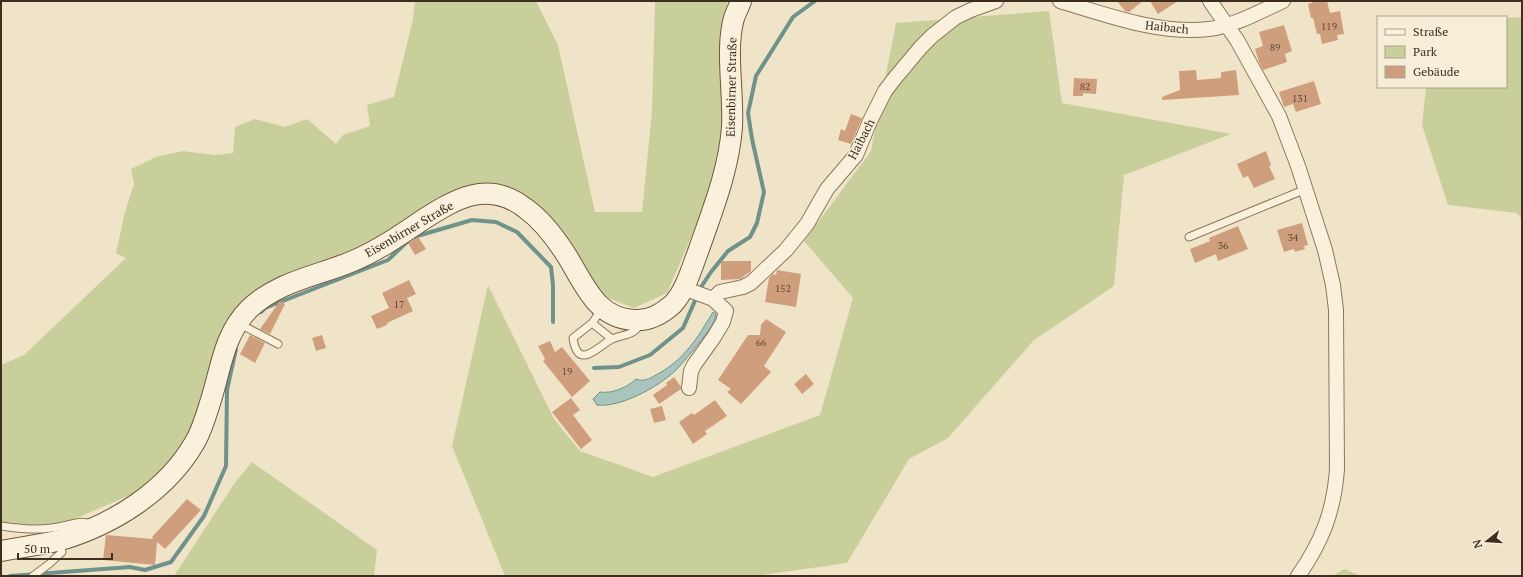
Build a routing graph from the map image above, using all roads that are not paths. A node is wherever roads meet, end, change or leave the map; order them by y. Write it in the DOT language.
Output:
graph roads {
  1 [pos="741,1"];
  2 [pos="996,1"];
  3 [pos="1060,1"];
  4 [pos="1210,1"];
  5 [pos="1283,1"];
  6 [pos="1228,24"];
  7 [pos="1306,189"];
  8 [pos="1189,237"];
  9 [pos="699,294"];
  10 [pos="597,316"];
  11 [pos="642,320"];
  12 [pos="238,323"];
  13 [pos="612,339"];
  14 [pos="278,344"];
  15 [pos="689,388"];
  16 [pos="1,526"];
  17 [pos="92,528"];
  18 [pos="60,540"];
  19 [pos="1,550"];
  20 [pos="33,576"];
  21 [pos="1298,576"];
  1 -- 9 [label="main road, Eisenbirner Straße"];
  2 -- 9 [label="street, Haibach"];
  3 -- 6 [label="street, Haibach"];
  4 -- 6 [label="street"];
  5 -- 6 [label="street, Haibach"];
  6 -- 7 [label="street"];
  7 -- 8 [label="lane"];
  7 -- 21 [label="street"];
  9 -- 11 [label="main road, Eisenbirner Straße"];
  9 -- 15 [label="street"];
  10 -- 11 [label="main road, Eisenbirner Straße"];
  10 -- 12 [label="main road, Eisenbirner Straße"];
  10 -- 13 [label="lane"];
  10 -- 13 [label="lane"];
  11 -- 13 [label="lane"];
  12 -- 14 [label="lane"];
  12 -- 17 [label="main road, Eisenbirner Straße"];
  16 -- 17 [label="lane"];
  17 -- 18 [label="main road, Eisenbirner Straße"];
  18 -- 19 [label="main road, Eisenbirner Straße"];
  18 -- 20 [label="lane"];
}
